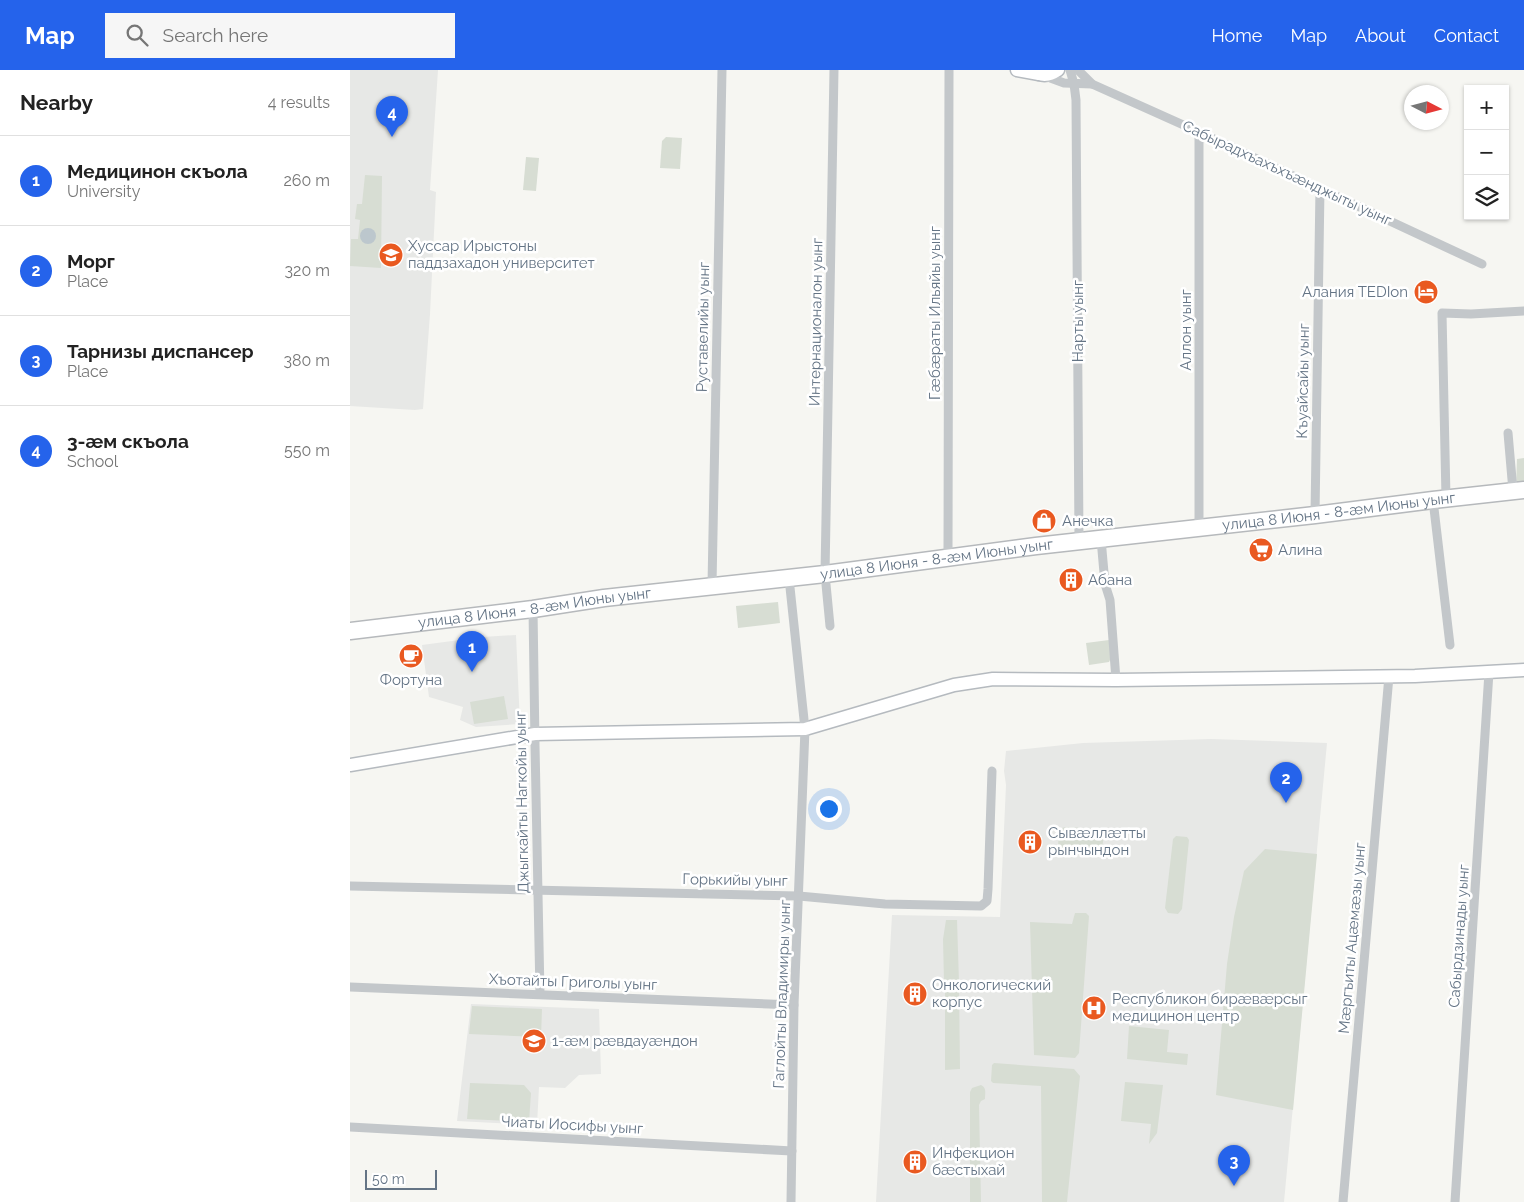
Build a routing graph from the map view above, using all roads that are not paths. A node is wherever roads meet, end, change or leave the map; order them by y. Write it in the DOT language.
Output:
graph roads {
  1 [pos="722,70"];
  2 [pos="834,70"];
  3 [pos="949,70"];
  4 [pos="1017,70"];
  5 [pos="1058,70"];
  6 [pos="1070,70"];
  7 [pos="1078,70"];
  8 [pos="1039,73"];
  9 [pos="1064,83"];
  10 [pos="1074,84"];
  11 [pos="1092,84"];
  12 [pos="1076,100"];
  13 [pos="1199,132"];
  14 [pos="1320,188"];
  15 [pos="1482,264"];
  16 [pos="1524,311"];
  17 [pos="1508,433"];
  18 [pos="1519,491"];
  19 [pos="1439,499"];
  20 [pos="1315,515"];
  21 [pos="1199,527"];
  22 [pos="1101,539"];
  23 [pos="1079,541"];
  24 [pos="948,556"];
  25 [pos="825,574"];
  26 [pos="789,578"];
  27 [pos="712,585"];
  28 [pos="533,609"];
  29 [pos="830,626"];
  30 [pos="350,631"];
  31 [pos="1450,645"];
  32 [pos="1524,670"];
  33 [pos="1489,672"];
  34 [pos="1390,676"];
  35 [pos="1116,680"];
  36 [pos="805,729"];
  37 [pos="534,734"];
  38 [pos="350,765"];
  39 [pos="992,771"];
  40 [pos="350,886"];
  41 [pos="538,889"];
  42 [pos="799,896"];
  43 [pos="350,987"];
  44 [pos="540,994"];
  45 [pos="794,1005"];
  46 [pos="350,1127"];
  47 [pos="792,1151"];
  48 [pos="791,1202"];
  49 [pos="1343,1202"];
  50 [pos="1455,1202"];
  1 -- 27 [label="street, Руставелийы уынг"];
  2 -- 25 [label="street, Интернационалон уынг"];
  3 -- 24 [label="street, Гæбæраты Ильяйы уынг"];
  4 -- 8 [label="street"];
  5 -- 8 [label="street"];
  6 -- 10 [label="street, Нарты уынг"];
  7 -- 11 [label="street"];
  8 -- 9 [label="street"];
  9 -- 10 [label="street"];
  9 -- 12 [label="street"];
  10 -- 11 [label="street"];
  10 -- 12 [label="street, Нарты уынг"];
  11 -- 13 [label="street, Сабырадхъахъхъæнджыты уынг"];
  12 -- 23 [label="street, Нарты уынг"];
  13 -- 14 [label="street, Сабырадхъахъхъæнджыты уынг"];
  13 -- 21 [label="street, Аллон уынг"];
  14 -- 15 [label="street, Сабырадхъахъхъæнджыты уынг"];
  14 -- 20 [label="street, Къуайсайы уынг"];
  16 -- 19 [label="street"];
  17 -- 18 [label="street"];
  18 -- 19 [label="highway, улица 8 Июня - 8-ӕм Июны уынг"];
  19 -- 20 [label="highway, улица 8 Июня - 8-ӕм Июны уынг"];
  19 -- 31 [label="street"];
  20 -- 21 [label="highway, улица 8 Июня - 8-ӕм Июны уынг"];
  21 -- 22 [label="highway, улица 8 Июня - 8-ӕм Июны уынг"];
  22 -- 23 [label="highway, улица 8 Июня - 8-ӕм Июны уынг"];
  22 -- 35 [label="street"];
  23 -- 24 [label="highway, улица 8 Июня - 8-ӕм Июны уынг"];
  24 -- 25 [label="highway, улица 8 Июня - 8-ӕм Июны уынг"];
  25 -- 26 [label="highway, улица 8 Июня - 8-ӕм Июны уынг"];
  25 -- 29 [label="street, Интернационалон уынг"];
  26 -- 27 [label="highway, улица 8 Июня - 8-ӕм Июны уынг"];
  26 -- 36 [label="street, Гаглойты Владимиры уынг"];
  27 -- 28 [label="highway, улица 8 Июня - 8-ӕм Июны уынг"];
  28 -- 30 [label="highway, улица 8 Июня - 8-ӕм Июны уынг"];
  28 -- 37 [label="street, Джыгкайты Нагкойы уынг"];
  32 -- 33 [label="street"];
  33 -- 34 [label="street"];
  33 -- 50 [label="street, Сабырдзинады уынг"];
  34 -- 35 [label="street"];
  34 -- 49 [label="street, Мӕргъиты Ацӕмӕзы уынг"];
  35 -- 36 [label="street"];
  36 -- 37 [label="street"];
  36 -- 42 [label="street, Гаглойты Владимиры уынг"];
  37 -- 38 [label="street"];
  37 -- 41 [label="street, Джыгкайты Нагкойы уынг"];
  39 -- 42 [label="street, Горькийы уынг"];
  40 -- 41 [label="street, Горькийы уынг"];
  41 -- 42 [label="street, Горькийы уынг"];
  41 -- 44 [label="street, Джыгкайты Нагкойы уынг"];
  42 -- 45 [label="street, Гаглойты Владимиры уынг"];
  43 -- 44 [label="street, Хъотайты Григолы уынг"];
  44 -- 45 [label="street, Хъотайты Григолы уынг"];
  45 -- 47 [label="street, Гаглойты Владимиры уынг"];
  46 -- 47 [label="street, Чиаты Иосифы уынг"];
  47 -- 48 [label="street, Гаглойты Владимиры уынг"];
}
